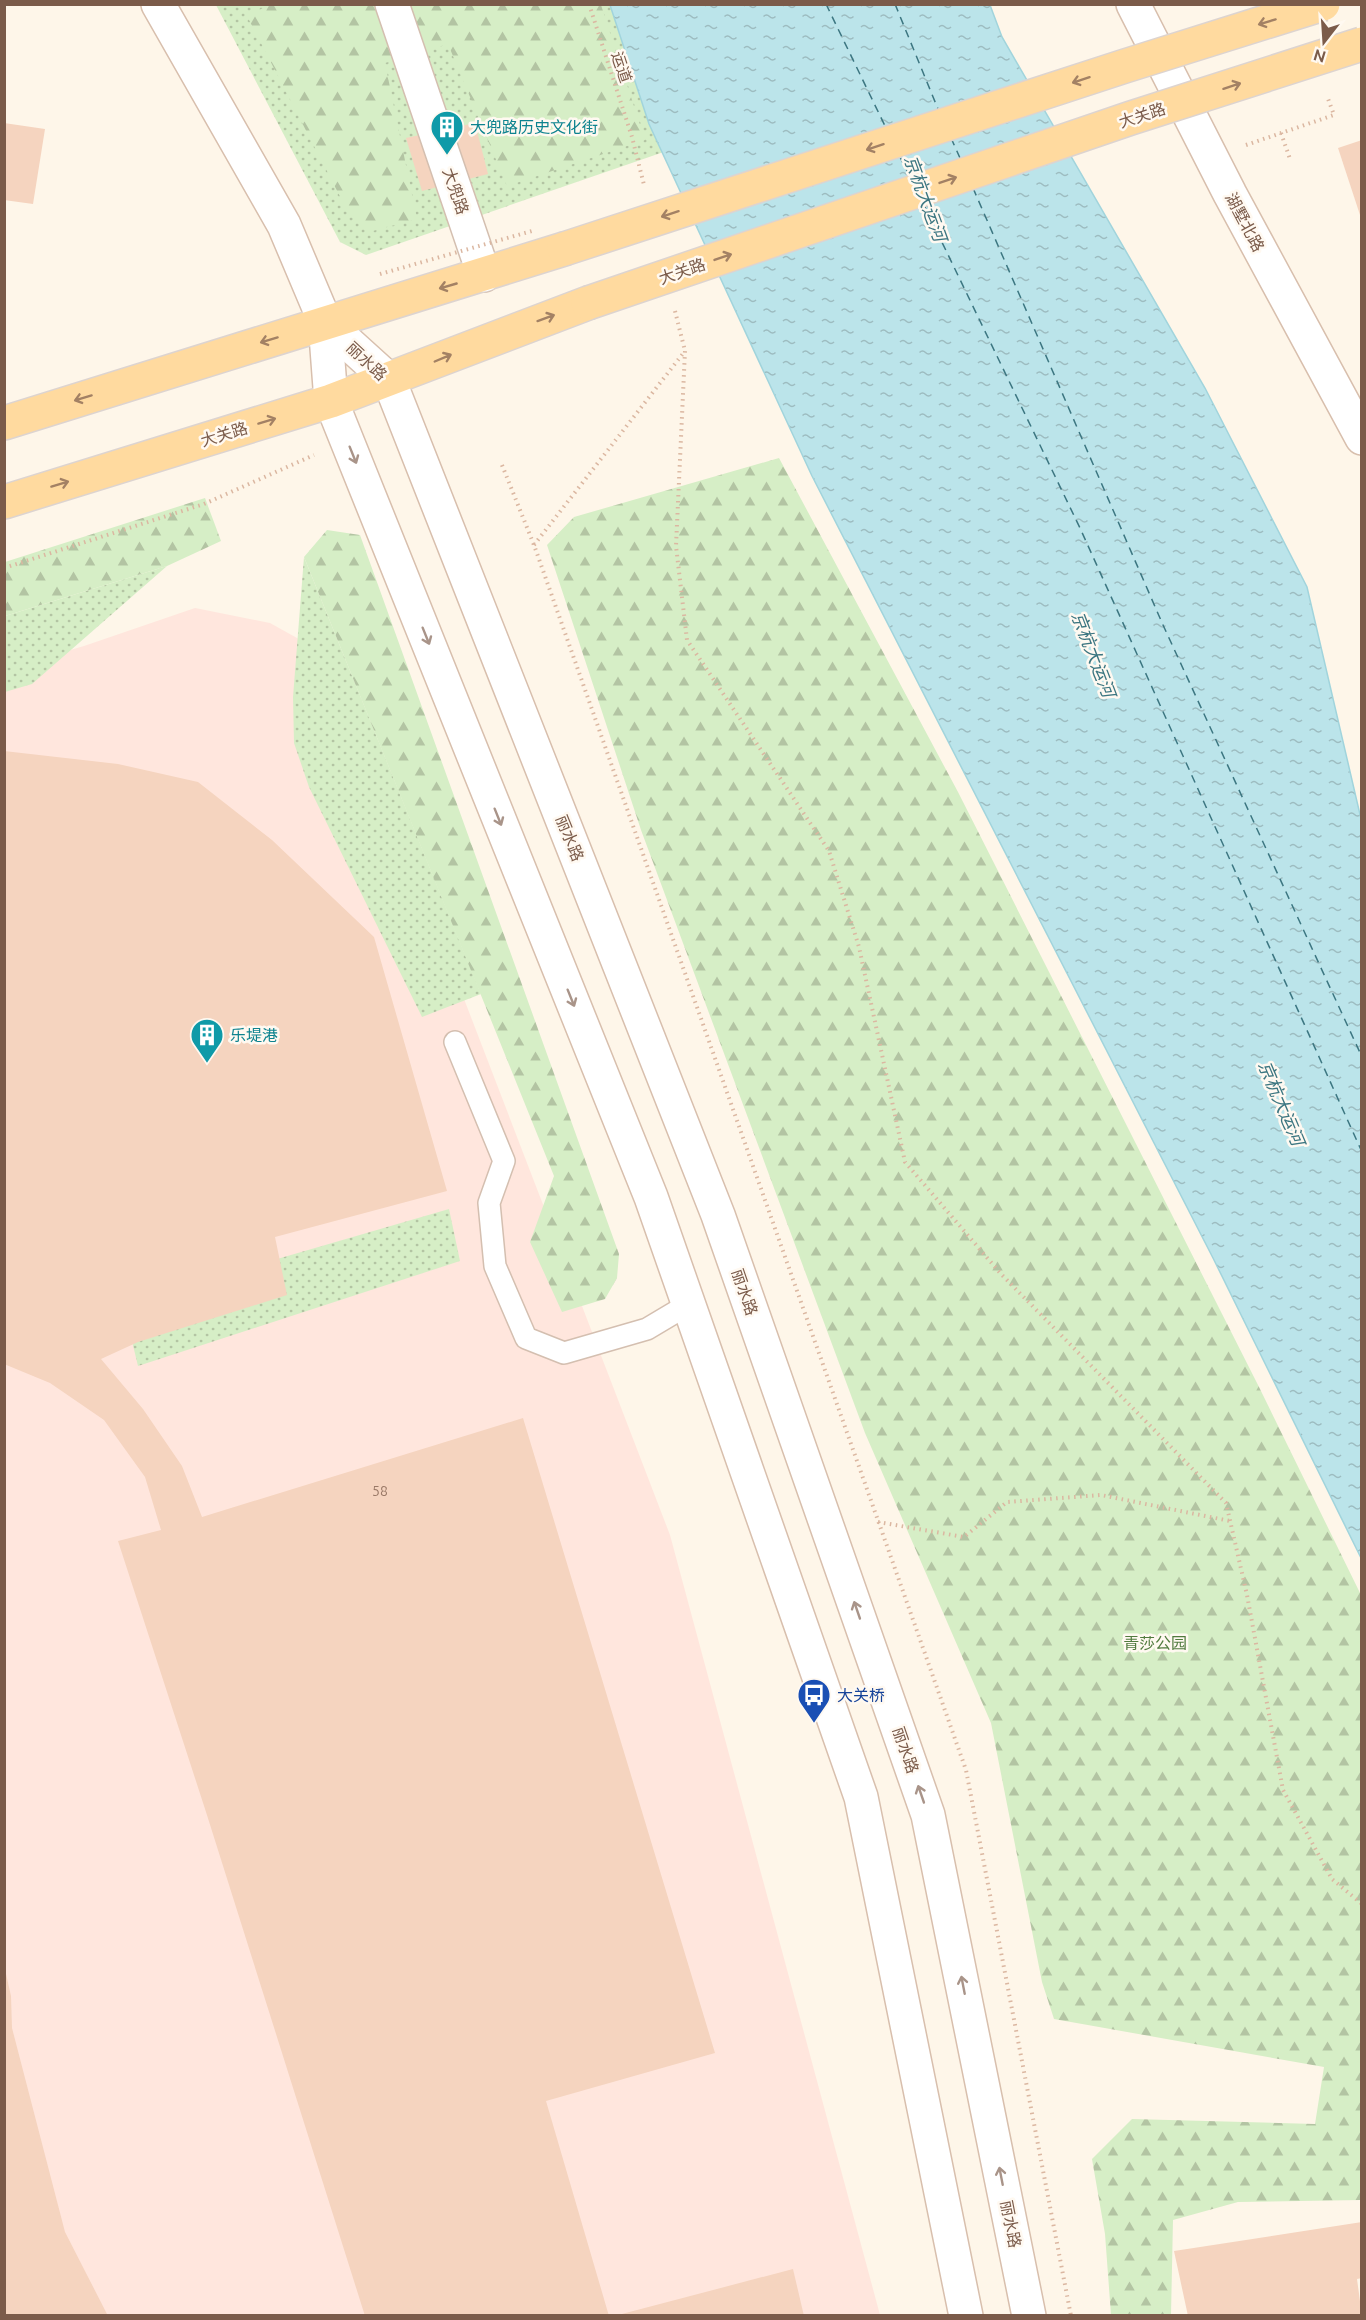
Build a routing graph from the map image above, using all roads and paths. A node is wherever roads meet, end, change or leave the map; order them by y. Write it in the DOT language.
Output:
graph roads {
  1 [pos="158,4"];
  2 [pos="392,4"];
  3 [pos="589,4"];
  4 [pos="1133,4"];
  5 [pos="1323,4"];
  6 [pos="1362,44"];
  7 [pos="1327,96"];
  8 [pos="1281,133"];
  9 [pos="632,137"];
  10 [pos="1244,146"];
  11 [pos="1290,159"];
  12 [pos="484,275"];
  13 [pos="325,322"];
  14 [pos="389,380"];
  15 [pos="331,401"];
  16 [pos="4,423"];
  17 [pos="1362,438"];
  18 [pos="347,440"];
  19 [pos="502,465"];
  20 [pos="4,502"];
  21 [pos="4,568"];
  22 [pos="455,1042"];
  23 [pos="689,1304"];
  24 [pos="1230,1521"];
  25 [pos="877,1522"];
  26 [pos="1362,1904"];
  27 [pos="966,2316"];
  28 [pos="1029,2316"];
  1 -- 13 [label="main road, 丽水路"];
  2 -- 12 [label="main road, 大兜路"];
  3 -- 9 [label="path, 运道"];
  4 -- 17 [label="main road, 湖墅北路"];
  5 -- 12 [label="main road, one-way, bridge"];
  14 -- 6 [label="main road, 大关路, one-way, bridge"];
  7 -- 8 [label="path"];
  8 -- 10 [label="path"];
  8 -- 11 [label="path"];
  12 -- 13 [label="main road, one-way"];
  13 -- 14 [label="main road, 丽水路"];
  13 -- 15 [label="main road, 丽水路"];
  13 -- 16 [label="main road, one-way"];
  14 -- 15 [label="main road, 大关路"];
  28 -- 14 [label="main road, 丽水路, one-way"];
  15 -- 18 [label="main road, 丽水路"];
  20 -- 15 [label="main road, 大关路, one-way"];
  18 -- 21 [label="path"];
  18 -- 23 [label="main road, 丽水路, one-way"];
  19 -- 24 [label="path"];
  22 -- 23 [label="lane"];
  23 -- 27 [label="main road, 丽水路"];
  24 -- 25 [label="path"];
  24 -- 26 [label="path"];
}
